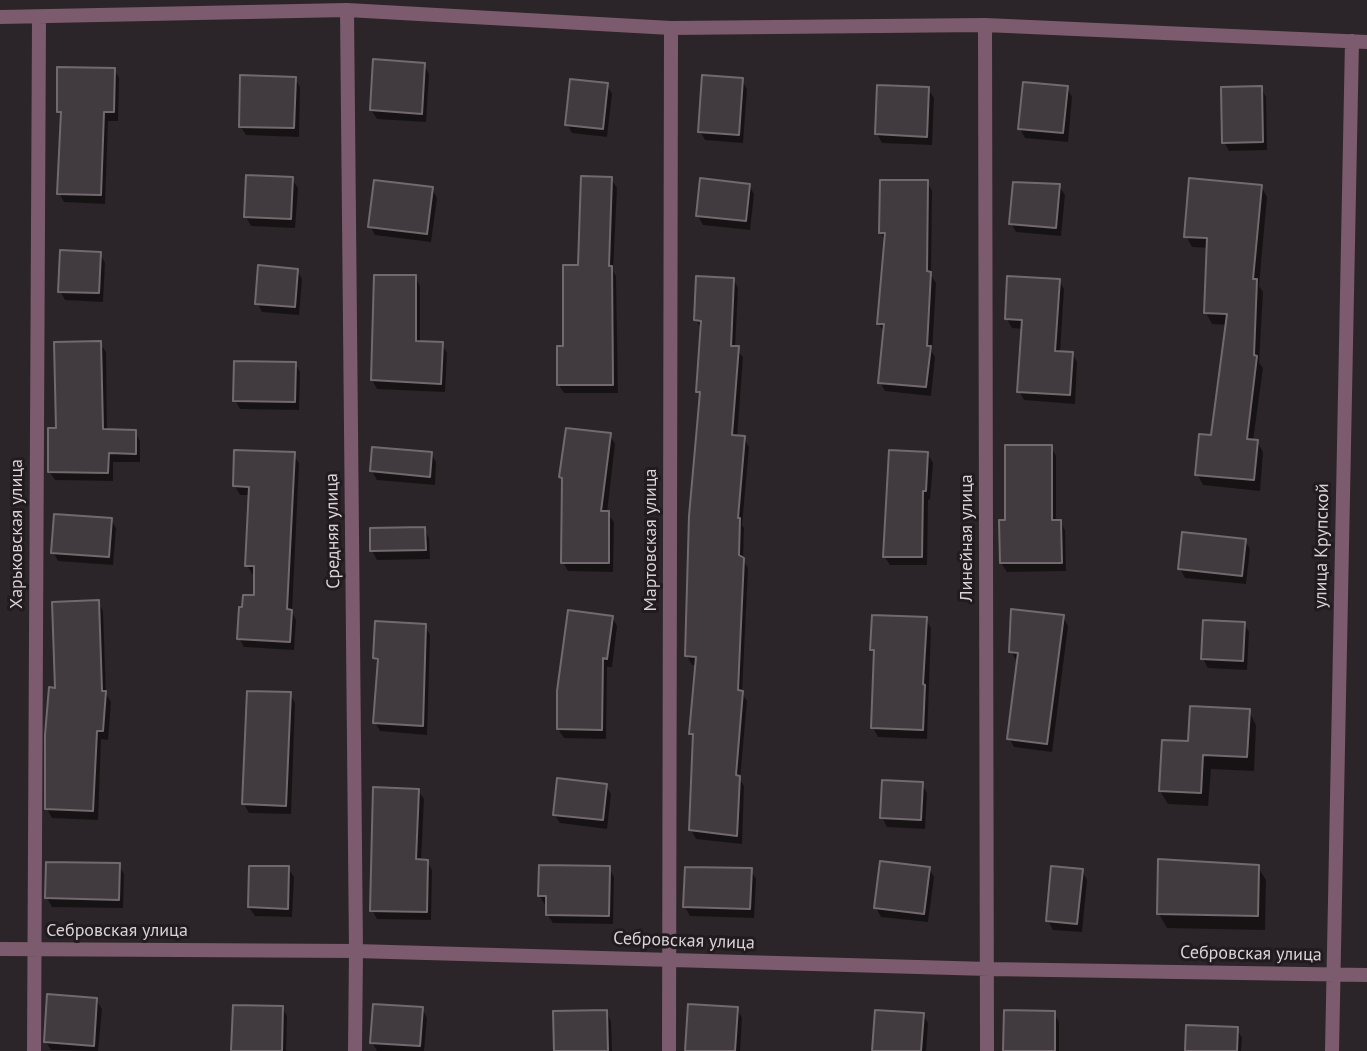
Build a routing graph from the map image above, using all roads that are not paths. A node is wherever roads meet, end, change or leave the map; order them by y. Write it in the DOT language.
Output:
graph roads {
  1 [pos="347,10"];
  2 [pos="0,16"];
  3 [pos="39,18"];
  4 [pos="985,25"];
  5 [pos="671,28"];
  6 [pos="1352,41"];
  7 [pos="1367,42"];
  8 [pos="0,949"];
  9 [pos="34,950"];
  10 [pos="356,951"];
  11 [pos="670,960"];
  12 [pos="988,969"];
  13 [pos="1332,974"];
  14 [pos="1367,975"];
  15 [pos="34,1051"];
  16 [pos="355,1051"];
  17 [pos="669,1051"];
  18 [pos="987,1051"];
  19 [pos="1332,1051"];
  1 -- 3 [label="street"];
  1 -- 5 [label="street"];
  1 -- 10 [label="street, Средняя улица"];
  2 -- 3 [label="street"];
  3 -- 9 [label="street, Харьковская улица"];
  4 -- 5 [label="street"];
  4 -- 6 [label="street"];
  4 -- 12 [label="street, Линейная улица"];
  5 -- 11 [label="street, Мартовская улица"];
  6 -- 7 [label="street"];
  6 -- 13 [label="street, улица Крупской"];
  8 -- 9 [label="street, Себровская улица"];
  9 -- 10 [label="street, Себровская улица"];
  9 -- 15 [label="street, Харьковская улица"];
  10 -- 11 [label="street, Себровская улица"];
  10 -- 16 [label="street, Средняя улица"];
  11 -- 12 [label="street, Себровская улица"];
  11 -- 17 [label="street, Мартовская улица"];
  12 -- 13 [label="street, Себровская улица"];
  12 -- 18 [label="street, Линейная улица"];
  13 -- 14 [label="street, Себровская улица"];
  13 -- 19 [label="street, улица Крупской"];
}
